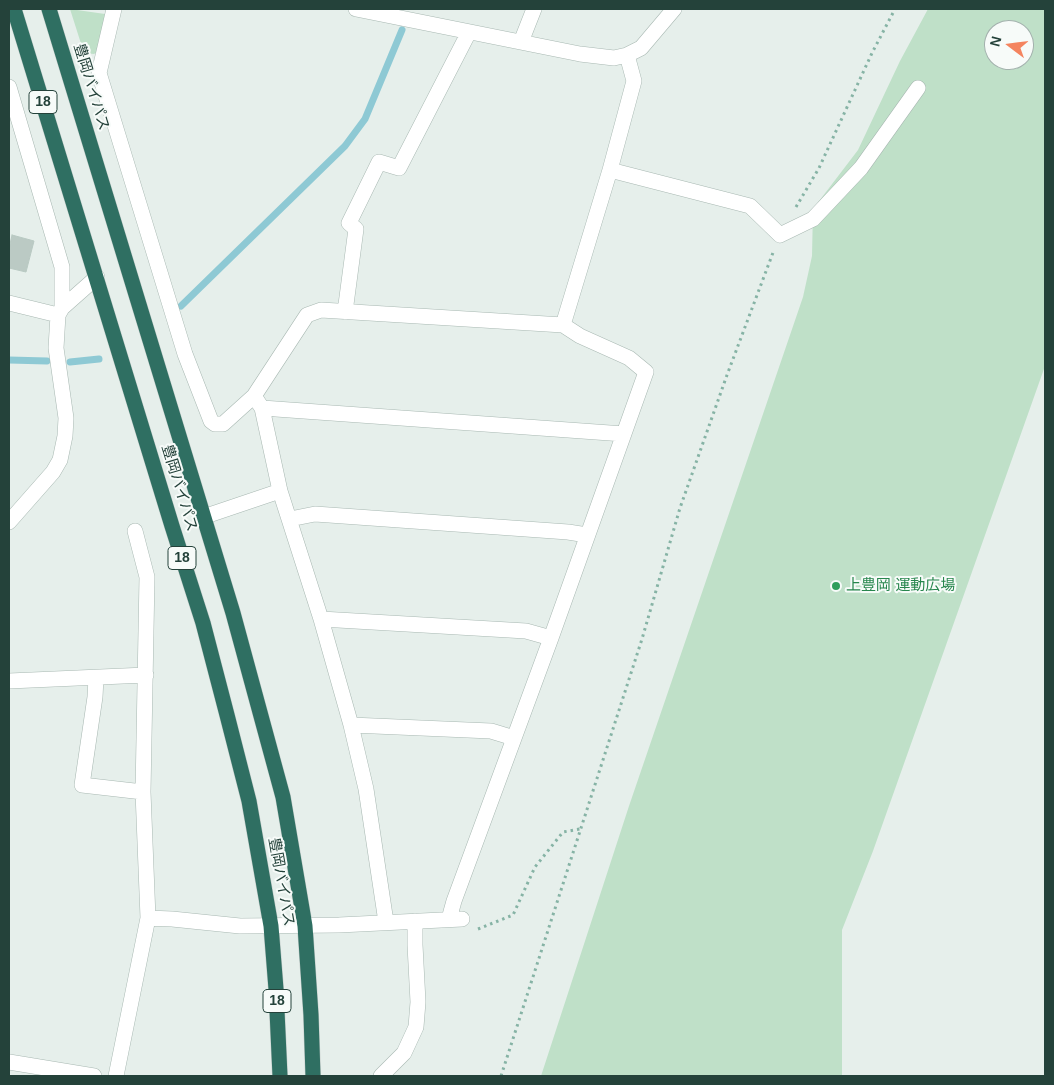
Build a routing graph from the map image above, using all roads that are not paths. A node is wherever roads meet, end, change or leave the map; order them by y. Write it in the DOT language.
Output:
graph roads {
  1 [pos="14,9"];
  2 [pos="49,9"];
  3 [pos="114,9"];
  4 [pos="356,9"];
  5 [pos="534,9"];
  6 [pos="674,9"];
  7 [pos="469,32"];
  8 [pos="521,42"];
  9 [pos="627,56"];
  10 [pos="9,87"];
  11 [pos="918,88"];
  12 [pos="610,170"];
  13 [pos="97,277"];
  14 [pos="9,303"];
  15 [pos="60,311"];
  16 [pos="345,312"];
  17 [pos="563,325"];
  18 [pos="258,402"];
  19 [pos="624,434"];
  20 [pos="280,491"];
  21 [pos="203,517"];
  22 [pos="290,519"];
  23 [pos="9,522"];
  24 [pos="134,531"];
  25 [pos="587,535"];
  26 [pos="321,619"];
  27 [pos="551,638"];
  28 [pos="146,675"];
  29 [pos="96,678"];
  30 [pos="9,681"];
  31 [pos="350,725"];
  32 [pos="514,738"];
  33 [pos="143,792"];
  34 [pos="148,918"];
  35 [pos="416,921"];
  36 [pos="386,922"];
  37 [pos="271,926"];
  38 [pos="305,926"];
  39 [pos="9,1062"];
  40 [pos="94,1076"];
  41 [pos="116,1076"];
  42 [pos="280,1076"];
  43 [pos="313,1076"];
  44 [pos="381,1076"];
  1 -- 13 [label="highway, 豊岡バイパス / 18"];
  2 -- 21 [label="highway, 豊岡バイパス / 18"];
  3 -- 18 [label="street"];
  4 -- 7 [label="street"];
  5 -- 8 [label="street"];
  6 -- 9 [label="street"];
  7 -- 8 [label="street"];
  7 -- 16 [label="street"];
  8 -- 9 [label="street"];
  9 -- 12 [label="street"];
  10 -- 15 [label="street"];
  11 -- 12 [label="street"];
  12 -- 17 [label="street"];
  13 -- 15 [label="street"];
  13 -- 37 [label="highway, 豊岡バイパス / 18"];
  14 -- 15 [label="street"];
  15 -- 23 [label="street"];
  16 -- 17 [label="street"];
  16 -- 18 [label="street"];
  17 -- 19 [label="street"];
  18 -- 19 [label="street"];
  18 -- 20 [label="street"];
  19 -- 25 [label="street"];
  20 -- 21 [label="street"];
  20 -- 22 [label="street"];
  21 -- 38 [label="highway, 豊岡バイパス / 18"];
  22 -- 25 [label="street"];
  22 -- 26 [label="street"];
  24 -- 28 [label="street"];
  25 -- 27 [label="street"];
  26 -- 27 [label="street"];
  26 -- 31 [label="street"];
  27 -- 32 [label="street"];
  28 -- 29 [label="street"];
  28 -- 33 [label="street"];
  29 -- 30 [label="street"];
  29 -- 33 [label="street"];
  31 -- 32 [label="street"];
  31 -- 36 [label="street"];
  32 -- 35 [label="street"];
  33 -- 34 [label="street"];
  34 -- 37 [label="street"];
  34 -- 41 [label="street"];
  35 -- 36 [label="street"];
  35 -- 44 [label="street"];
  36 -- 38 [label="street"];
  37 -- 38 [label="street"];
  37 -- 42 [label="highway, 豊岡バイパス / 18"];
  38 -- 43 [label="highway, 豊岡バイパス / 18"];
  39 -- 40 [label="street"];
}
